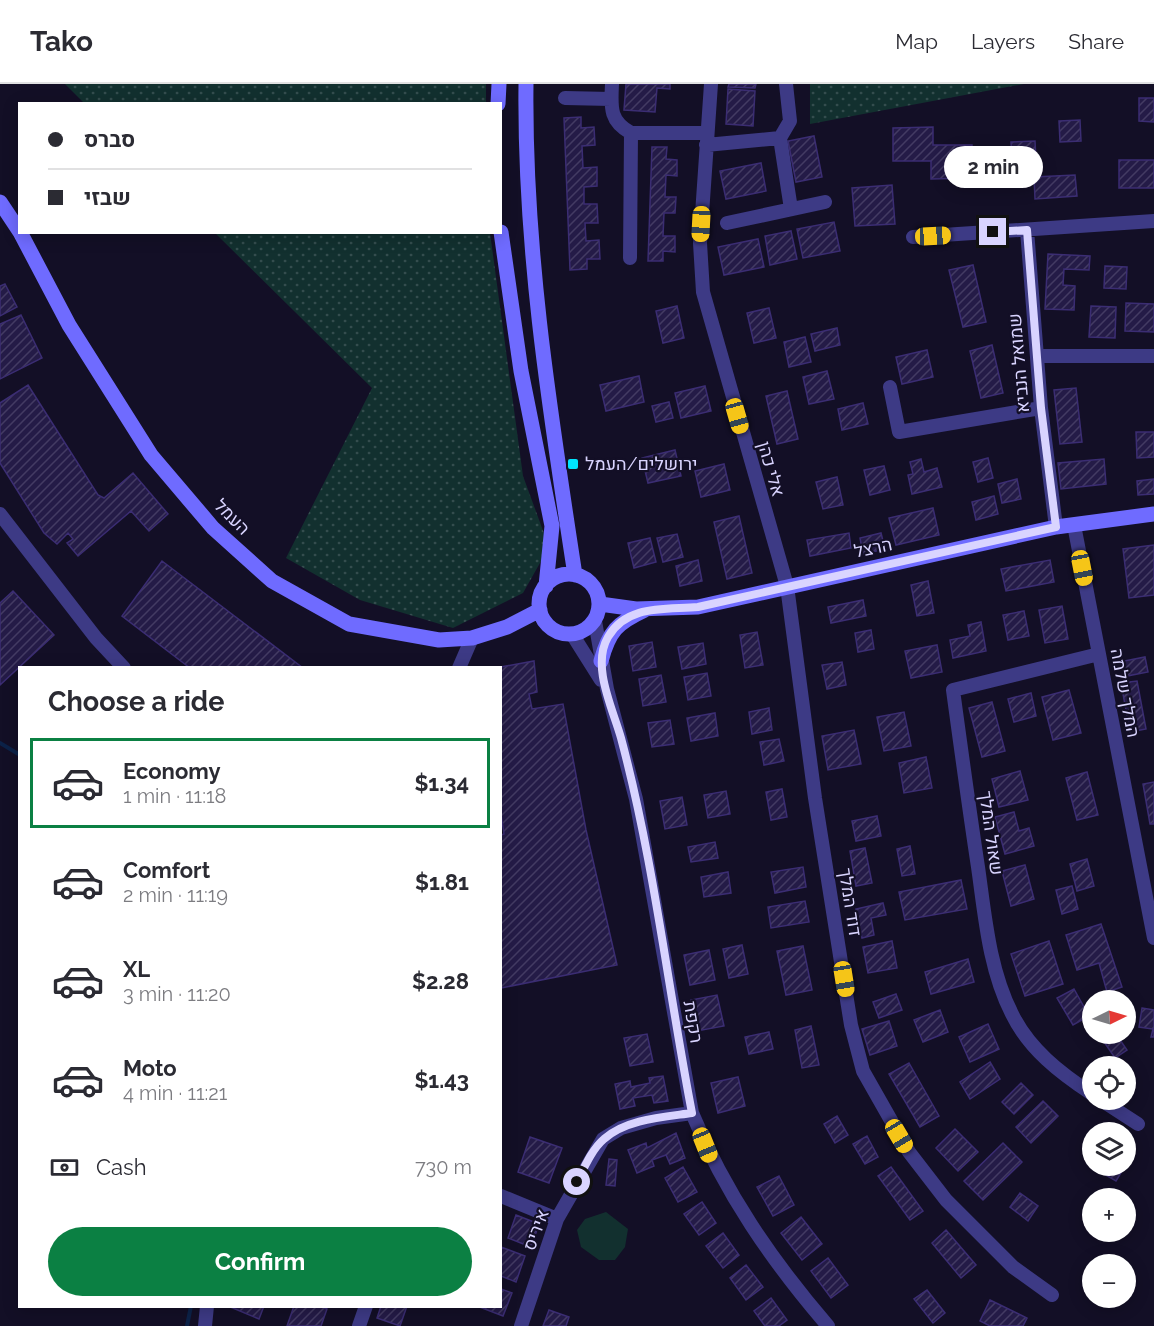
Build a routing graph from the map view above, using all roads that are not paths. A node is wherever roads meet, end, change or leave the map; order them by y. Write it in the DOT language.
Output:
graph roads {
  1 [pos="499,84"];
  2 [pos="526,84"];
  3 [pos="612,84"];
  4 [pos="711,84"];
  5 [pos="786,84"];
  6 [pos="566,98"];
  7 [pos="611,99"];
  8 [pos="498,102"];
  9 [pos="631,133"];
  10 [pos="780,138"];
  11 [pos="707,139"];
  12 [pos="0,202"];
  13 [pos="825,202"];
  14 [pos="791,209"];
  15 [pos="1154,221"];
  16 [pos="727,223"];
  17 [pos="18,229"];
  18 [pos="1027,230"];
  19 [pos="21,234"];
  20 [pos="501,234"];
  21 [pos="913,237"];
  22 [pos="630,258"];
  23 [pos="1037,356"];
  24 [pos="1154,356"];
  25 [pos="890,387"];
  26 [pos="1041,408"];
  27 [pos="0,514"];
  28 [pos="1154,514"];
  29 [pos="1074,525"];
  30 [pos="1056,527"];
  31 [pos="575,574"];
  32 [pos="546,586"];
  33 [pos="787,586"];
  34 [pos="600,604"];
  35 [pos="646,609"];
  36 [pos="540,610"];
  37 [pos="595,621"];
  38 [pos="572,634"];
  39 [pos="472,638"];
  40 [pos="1099,654"];
  41 [pos="601,661"];
  42 [pos="121,666"];
  43 [pos="460,666"];
  44 [pos="607,689"];
  45 [pos="1154,938"];
  46 [pos="1082,1087"];
  47 [pos="1116,1110"];
  48 [pos="692,1113"];
  49 [pos="1138,1124"];
  50 [pos="502,1196"];
  51 [pos="557,1219"];
  52 [pos="1052,1295"];
  53 [pos="207,1308"];
  54 [pos="365,1308"];
  55 [pos="205,1326"];
  56 [pos="359,1326"];
  57 [pos="521,1326"];
  58 [pos="828,1326"];
  1 -- 8 [label="street"];
  2 -- 31 [label="street"];
  3 -- 7 [label="street"];
  4 -- 11 [label="street, אלי כהן"];
  5 -- 10 [label="street"];
  6 -- 7 [label="street"];
  7 -- 9 [label="street"];
  9 -- 11 [label="street"];
  9 -- 22 [label="street"];
  10 -- 11 [label="street"];
  10 -- 14 [label="street"];
  11 -- 33 [label="street, אלי כהן"];
  12 -- 17 [label="street, העמל"];
  13 -- 14 [label="street"];
  14 -- 16 [label="street"];
  15 -- 18 [label="street"];
  18 -- 21 [label="street"];
  18 -- 23 [label="street, שמואל הנביא"];
  19 -- 39 [label="street, העמל"];
  20 -- 32 [label="street"];
  23 -- 24 [label="street"];
  23 -- 26 [label="street, שמואל הנביא"];
  25 -- 26 [label="street"];
  26 -- 30 [label="street, שמואל הנביא"];
  27 -- 42 [label="street"];
  28 -- 29 [label="street, הרצל"];
  29 -- 30 [label="street, הרצל"];
  29 -- 40 [label="street, המלך שלמה"];
  30 -- 33 [label="street, הרצל"];
  31 -- 32 [label="street"];
  31 -- 34 [label="street"];
  32 -- 36 [label="street"];
  33 -- 35 [label="street, הרצל"];
  33 -- 52 [label="street, דוד המלך"];
  34 -- 35 [label="street, הרצל"];
  34 -- 37 [label="street"];
  35 -- 41 [label="street"];
  36 -- 38 [label="street"];
  36 -- 39 [label="street, העמל"];
  37 -- 38 [label="street"];
  37 -- 41 [label="street, רקפת"];
  38 -- 44 [label="street, רקפת"];
  39 -- 43 [label="street"];
  40 -- 45 [label="street, המלך שלמה"];
  40 -- 46 [label="street, שאול המלך"];
  41 -- 44 [label="street, רקפת"];
  44 -- 48 [label="street, רקפת"];
  47 -- 49 [label="street"];
  48 -- 51 [label="street, איריס"];
  48 -- 58 [label="street, רקפת"];
  50 -- 51 [label="street"];
  51 -- 57 [label="street, איריס"];
  53 -- 55 [label="street"];
  54 -- 56 [label="street"];
}
